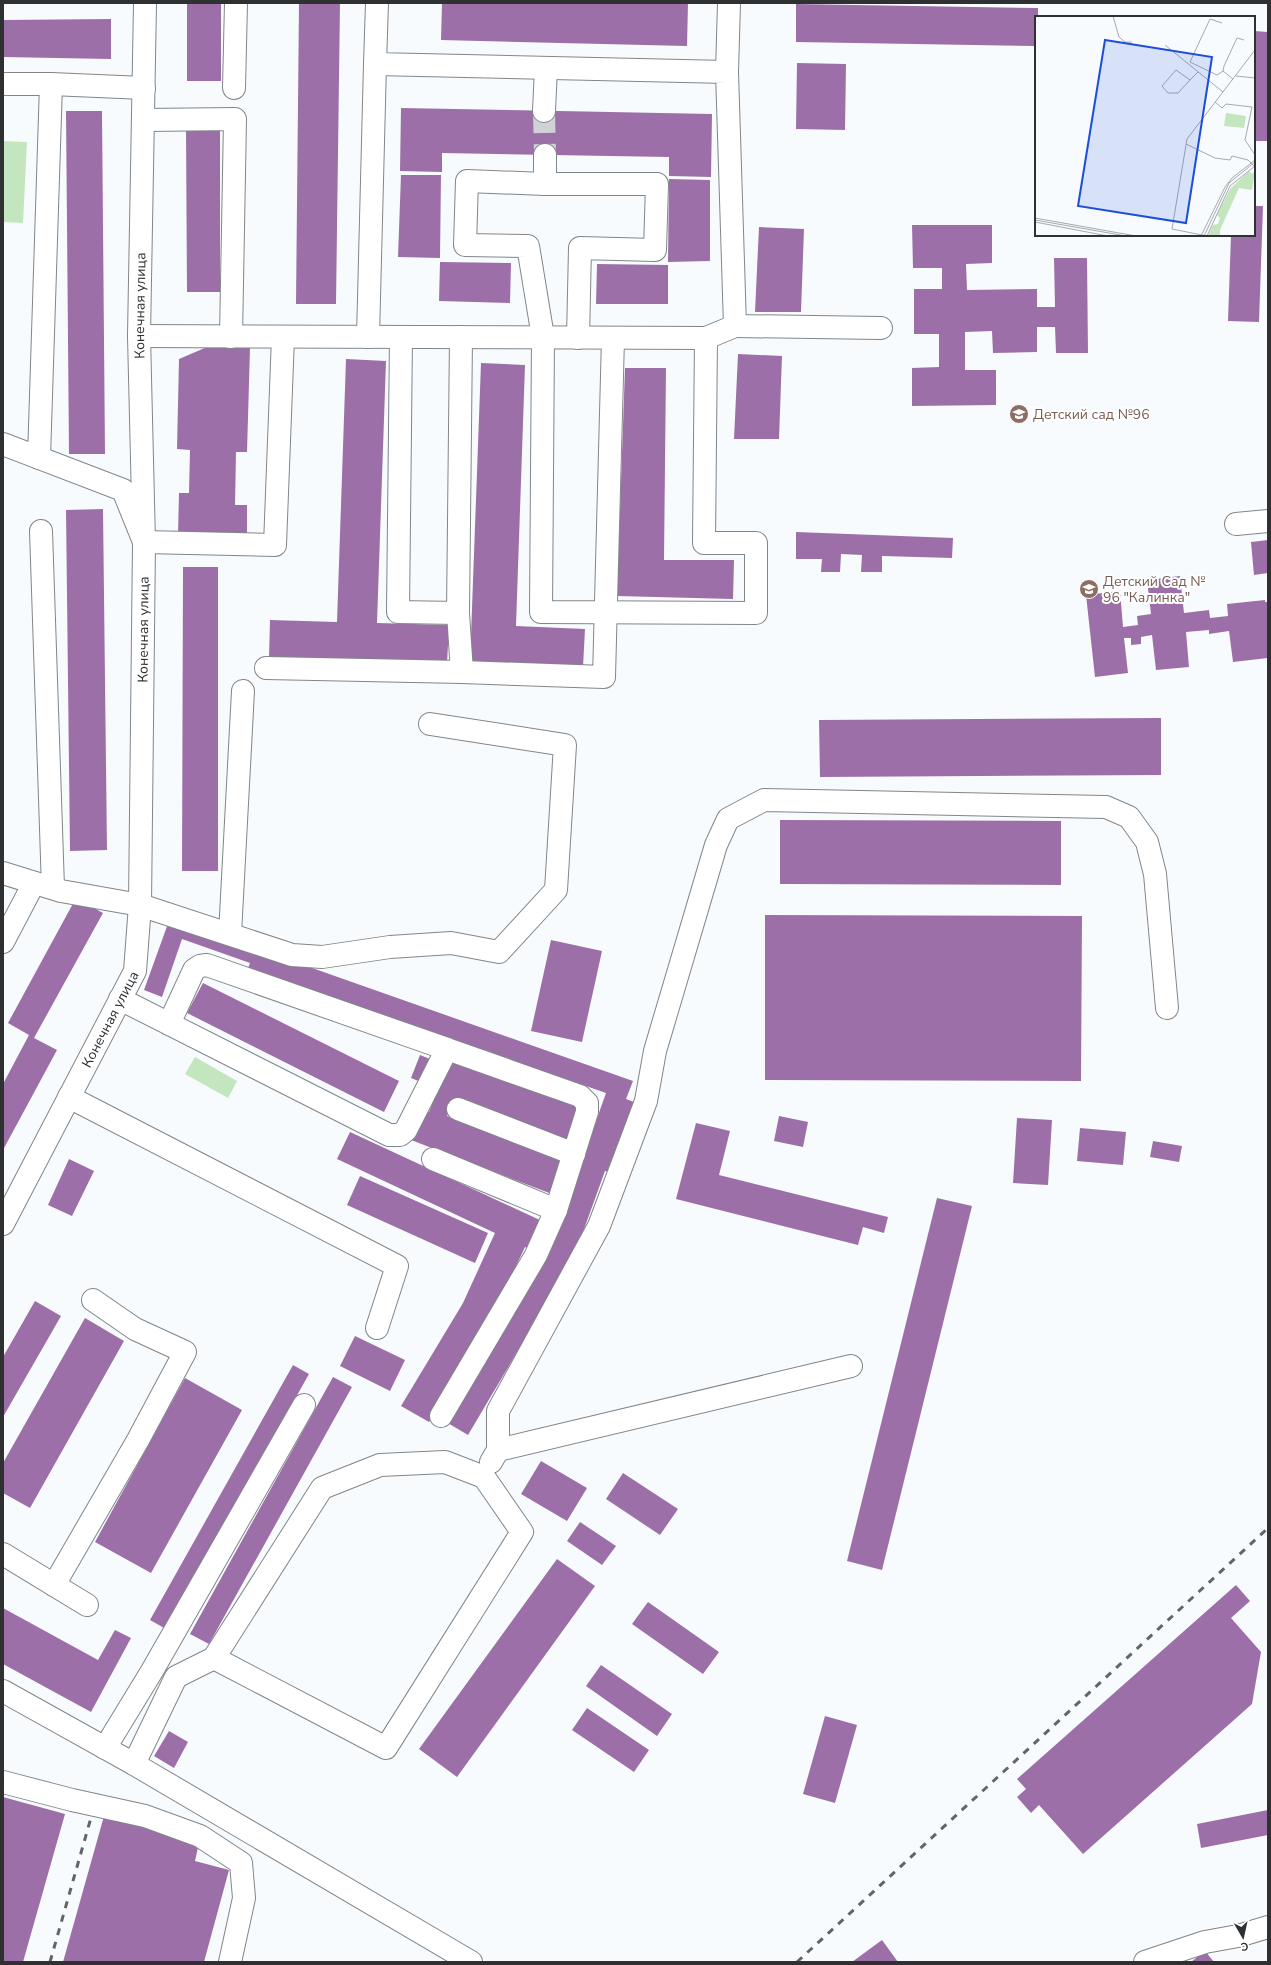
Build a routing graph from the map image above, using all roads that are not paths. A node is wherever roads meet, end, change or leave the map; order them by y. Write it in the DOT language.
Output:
graph roads {
  1 [pos="145,3"];
  2 [pos="236,3"];
  3 [pos="377,3"];
  4 [pos="729,3"];
  5 [pos="375,64"];
  6 [pos="546,68"];
  7 [pos="727,72"];
  8 [pos="3,84"];
  9 [pos="50,84"];
  10 [pos="144,88"];
  11 [pos="234,88"];
  12 [pos="544,111"];
  13 [pos="144,120"];
  14 [pos="545,155"];
  15 [pos="545,184"];
  16 [pos="734,326"];
  17 [pos="881,328"];
  18 [pos="139,336"];
  19 [pos="231,337"];
  20 [pos="282,337"];
  21 [pos="368,337"];
  22 [pos="401,337"];
  23 [pos="462,337"];
  24 [pos="543,337"];
  25 [pos="578,338"];
  26 [pos="613,338"];
  27 [pos="706,338"];
  28 [pos="3,444"];
  29 [pos="39,458"];
  30 [pos="1268,521"];
  31 [pos="1236,524"];
  32 [pos="42,531"];
  33 [pos="144,542"];
  34 [pos="606,612"];
  35 [pos="458,613"];
  36 [pos="266,668"];
  37 [pos="462,672"];
  38 [pos="243,691"];
  39 [pos="430,724"];
  40 [pos="3,873"];
  41 [pos="43,886"];
  42 [pos="140,905"];
  43 [pos="230,934"];
  44 [pos="3,942"];
  45 [pos="120,999"];
  46 [pos="1167,1008"];
  47 [pos="169,1024"];
  48 [pos="447,1049"];
  49 [pos="69,1097"];
  50 [pos="458,1109"];
  51 [pos="574,1154"];
  52 [pos="433,1159"];
  53 [pos="556,1210"];
  54 [pos="3,1224"];
  55 [pos="93,1300"];
  56 [pos="377,1328"];
  57 [pos="851,1366"];
  58 [pos="304,1405"];
  59 [pos="441,1416"];
  60 [pos="498,1450"];
  61 [pos="484,1477"];
  62 [pos="3,1554"];
  63 [pos="54,1585"];
  64 [pos="87,1605"];
  65 [pos="214,1658"];
  66 [pos="3,1691"];
  67 [pos="105,1748"];
  68 [pos="134,1764"];
  69 [pos="3,1782"];
  70 [pos="1268,1927"];
  71 [pos="230,1962"];
  72 [pos="471,1962"];
  73 [pos="1145,1962"];
  1 -- 10 [label="street, Конечная улица"];
  2 -- 11 [label="street"];
  3 -- 5 [label="street"];
  4 -- 7 [label="street"];
  5 -- 6 [label="street"];
  5 -- 21 [label="street"];
  6 -- 7 [label="street"];
  6 -- 12 [label="street"];
  7 -- 16 [label="street"];
  8 -- 9 [label="street"];
  9 -- 10 [label="street"];
  9 -- 29 [label="street"];
  10 -- 13 [label="street, Конечная улица"];
  13 -- 18 [label="street, Конечная улица"];
  13 -- 19 [label="street"];
  14 -- 15 [label="street"];
  15 -- 24 [label="street"];
  15 -- 25 [label="street"];
  16 -- 17 [label="street"];
  16 -- 27 [label="street"];
  18 -- 19 [label="street"];
  18 -- 33 [label="street, Конечная улица"];
  19 -- 20 [label="street"];
  20 -- 21 [label="street"];
  20 -- 33 [label="street"];
  21 -- 22 [label="street"];
  22 -- 23 [label="street"];
  22 -- 35 [label="street"];
  23 -- 24 [label="street"];
  23 -- 35 [label="street"];
  24 -- 25 [label="street"];
  24 -- 34 [label="street"];
  25 -- 26 [label="street"];
  26 -- 27 [label="street"];
  26 -- 34 [label="street"];
  27 -- 34 [label="street"];
  28 -- 29 [label="street"];
  29 -- 33 [label="street"];
  30 -- 31 [label="street"];
  32 -- 41 [label="street"];
  33 -- 42 [label="street, Конечная улица"];
  34 -- 37 [label="street"];
  35 -- 37 [label="street"];
  36 -- 37 [label="street"];
  38 -- 43 [label="street"];
  39 -- 43 [label="street"];
  40 -- 41 [label="street"];
  41 -- 42 [label="street"];
  41 -- 44 [label="street"];
  42 -- 43 [label="street"];
  42 -- 45 [label="street, Конечная улица"];
  45 -- 47 [label="street"];
  45 -- 49 [label="street, Конечная улица"];
  46 -- 60 [label="street"];
  47 -- 48 [label="street"];
  47 -- 48 [label="street"];
  48 -- 51 [label="street"];
  49 -- 54 [label="street, Конечная улица"];
  49 -- 56 [label="street"];
  50 -- 51 [label="street"];
  51 -- 53 [label="street"];
  52 -- 53 [label="street"];
  53 -- 59 [label="street"];
  55 -- 63 [label="street"];
  57 -- 60 [label="street"];
  58 -- 67 [label="street"];
  60 -- 61 [label="street"];
  61 -- 65 [label="street"];
  61 -- 65 [label="street"];
  62 -- 63 [label="street"];
  63 -- 64 [label="street"];
  65 -- 68 [label="street"];
  66 -- 67 [label="street"];
  67 -- 68 [label="street"];
  68 -- 72 [label="street"];
  69 -- 71 [label="street"];
  70 -- 73 [label="street"];
}
